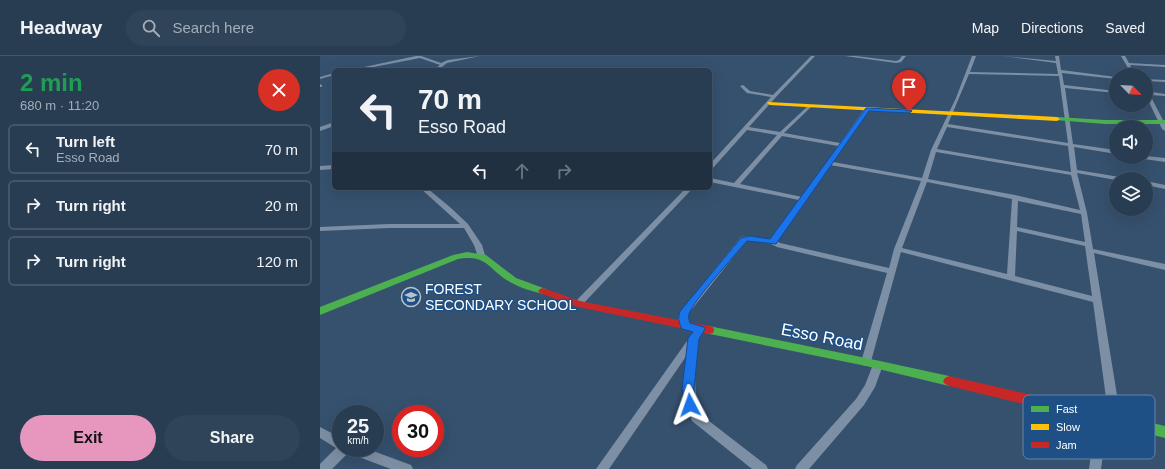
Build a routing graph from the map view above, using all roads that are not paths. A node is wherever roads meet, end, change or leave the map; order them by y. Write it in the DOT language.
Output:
graph roads {
  1 [pos="418,56"];
  2 [pos="459,56"];
  3 [pos="478,56"];
  4 [pos="813,56"];
  5 [pos="847,56"];
  6 [pos="904,56"];
  7 [pos="974,56"];
  8 [pos="1005,56"];
  9 [pos="1123,56"];
  10 [pos="1057,59"];
  11 [pos="442,64"];
  12 [pos="1128,64"];
  13 [pos="1165,66"];
  14 [pos="361,68"];
  15 [pos="438,68"];
  16 [pos="1130,68"];
  17 [pos="968,73"];
  18 [pos="1059,73"];
  19 [pos="332,75"];
  20 [pos="1109,77"];
  21 [pos="320,78"];
  22 [pos="1153,80"];
  23 [pos="1165,81"];
  24 [pos="742,86"];
  25 [pos="1061,86"];
  26 [pos="1109,91"];
  27 [pos="1153,95"];
  28 [pos="1165,96"];
  29 [pos="772,99"];
  30 [pos="809,106"];
  31 [pos="1153,106"];
  32 [pos="868,109"];
  33 [pos="951,113"];
  34 [pos="1068,119"];
  35 [pos="1164,124"];
  36 [pos="332,125"];
  37 [pos="945,125"];
  38 [pos="320,128"];
  39 [pos="746,128"];
  40 [pos="781,135"];
  41 [pos="841,145"];
  42 [pos="1070,145"];
  43 [pos="934,150"];
  44 [pos="1109,151"];
  45 [pos="1153,158"];
  46 [pos="1165,160"];
  47 [pos="830,163"];
  48 [pos="712,166"];
  49 [pos="332,167"];
  50 [pos="320,168"];
  51 [pos="1074,173"];
  52 [pos="1109,178"];
  53 [pos="712,180"];
  54 [pos="925,180"];
  55 [pos="1153,184"];
  56 [pos="736,185"];
  57 [pos="1165,186"];
  58 [pos="425,190"];
  59 [pos="688,190"];
  60 [pos="1015,197"];
  61 [pos="803,200"];
  62 [pos="1084,213"];
  63 [pos="465,226"];
  64 [pos="1014,228"];
  65 [pos="320,229"];
  66 [pos="773,242"];
  67 [pos="898,248"];
  68 [pos="1089,248"];
  69 [pos="481,255"];
  70 [pos="1165,267"];
  71 [pos="891,271"];
  72 [pos="1011,278"];
  73 [pos="1097,300"];
  74 [pos="578,304"];
  75 [pos="320,311"];
  76 [pos="686,326"];
  77 [pos="697,334"];
  78 [pos="866,362"];
  79 [pos="878,364"];
  80 [pos="1111,395"];
  81 [pos="1023,399"];
  82 [pos="1155,430"];
  83 [pos="320,432"];
  84 [pos="1165,432"];
  85 [pos="332,439"];
  86 [pos="335,457"];
  87 [pos="374,457"];
  88 [pos="1096,459"];
  89 [pos="324,469"];
  90 [pos="407,469"];
  91 [pos="602,469"];
  92 [pos="762,469"];
  93 [pos="801,469"];
  94 [pos="1095,469"];
  1 -- 11 [label="street"];
  1 -- 14 [label="street"];
  2 -- 11 [label="street"];
  3 -- 11 [label="street"];
  4 -- 29 [label="street"];
  5 -- 6 [label="street"];
  7 -- 17 [label="street"];
  8 -- 10 [label="street"];
  9 -- 12 [label="street"];
  10 -- 18 [label="street"];
  11 -- 15 [label="street"];
  12 -- 13 [label="street"];
  12 -- 16 [label="street"];
  17 -- 18 [label="street"];
  17 -- 33 [label="street"];
  18 -- 20 [label="street"];
  18 -- 25 [label="street"];
  19 -- 21 [label="street"];
  22 -- 23 [label="street"];
  24 -- 29 [label="street"];
  25 -- 26 [label="street"];
  25 -- 34 [label="street"];
  27 -- 28 [label="street"];
  29 -- 30 [label="street"];
  29 -- 39 [label="street"];
  30 -- 32 [label="street"];
  30 -- 40 [label="street"];
  31 -- 35 [label="street"];
  32 -- 33 [label="street"];
  32 -- 41 [label="street"];
  33 -- 34 [label="street"];
  33 -- 37 [label="street"];
  34 -- 35 [label="street"];
  34 -- 42 [label="street"];
  36 -- 38 [label="street"];
  37 -- 42 [label="street"];
  37 -- 43 [label="street"];
  39 -- 40 [label="street"];
  39 -- 48 [label="street"];
  40 -- 41 [label="street"];
  40 -- 56 [label="street"];
  41 -- 47 [label="street"];
  42 -- 44 [label="street"];
  42 -- 51 [label="street"];
  43 -- 51 [label="street"];
  43 -- 54 [label="street"];
  45 -- 46 [label="street"];
  47 -- 54 [label="street"];
  47 -- 61 [label="street"];
  49 -- 50 [label="street"];
  51 -- 52 [label="street"];
  51 -- 62 [label="street"];
  53 -- 56 [label="street"];
  54 -- 60 [label="street"];
  54 -- 67 [label="street"];
  55 -- 57 [label="street"];
  56 -- 61 [label="street"];
  58 -- 63 [label="street"];
  59 -- 74 [label="street"];
  60 -- 62 [label="street"];
  60 -- 64 [label="street"];
  61 -- 66 [label="street"];
  62 -- 68 [label="street"];
  63 -- 65 [label="street"];
  63 -- 69 [label="street"];
  64 -- 68 [label="street"];
  64 -- 72 [label="street"];
  66 -- 71 [label="street"];
  66 -- 76 [label="street"];
  67 -- 71 [label="street"];
  67 -- 72 [label="street"];
  68 -- 70 [label="street"];
  68 -- 73 [label="street"];
  69 -- 74 [label="street, Esso Road"];
  69 -- 75 [label="street"];
  71 -- 78 [label="street"];
  72 -- 73 [label="street"];
  73 -- 80 [label="street"];
  74 -- 76 [label="street, Esso Road"];
  76 -- 77 [label="street, Esso Road"];
  77 -- 78 [label="street, Esso Road"];
  77 -- 91 [label="street"];
  77 -- 92 [label="street"];
  78 -- 79 [label="street, Esso Road"];
  79 -- 81 [label="street, Esso Road"];
  79 -- 93 [label="street"];
  82 -- 84 [label="street, Esso Road"];
  83 -- 85 [label="street"];
  86 -- 89 [label="street"];
  87 -- 90 [label="street"];
  88 -- 94 [label="street"];
}
